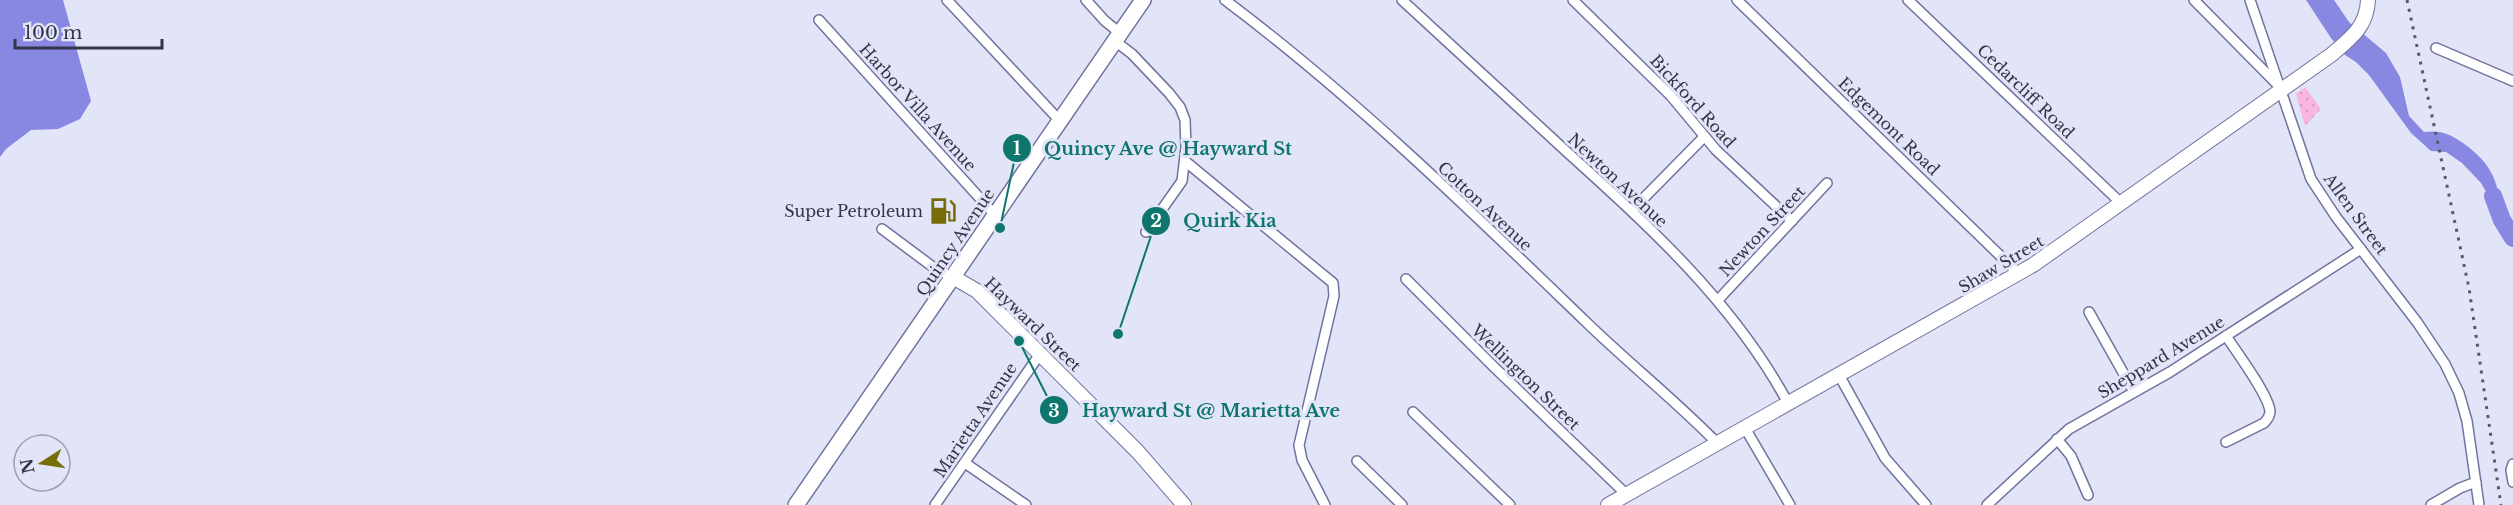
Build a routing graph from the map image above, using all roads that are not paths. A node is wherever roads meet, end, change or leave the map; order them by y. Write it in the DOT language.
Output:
graph roads {
  1 [pos="947,0"];
  2 [pos="1086,0"];
  3 [pos="1143,0"];
  4 [pos="1225,0"];
  5 [pos="1402,0"];
  6 [pos="1573,0"];
  7 [pos="1737,0"];
  8 [pos="1908,0"];
  9 [pos="2194,0"];
  10 [pos="2250,0"];
  11 [pos="2368,0"];
  12 [pos="819,20"];
  13 [pos="1118,37"];
  14 [pos="2436,48"];
  15 [pos="2513,81"];
  16 [pos="2282,90"];
  17 [pos="1060,121"];
  18 [pos="1704,137"];
  19 [pos="1185,161"];
  20 [pos="1827,183"];
  21 [pos="2122,204"];
  22 [pos="1632,210"];
  23 [pos="995,215"];
  24 [pos="1792,221"];
  25 [pos="882,229"];
  26 [pos="1146,232"];
  27 [pos="2361,249"];
  28 [pos="2019,274"];
  29 [pos="953,277"];
  30 [pos="1406,279"];
  31 [pos="1718,300"];
  32 [pos="2089,312"];
  33 [pos="2226,336"];
  34 [pos="1040,354"];
  35 [pos="1839,375"];
  36 [pos="2134,393"];
  37 [pos="1788,403"];
  38 [pos="1413,412"];
  39 [pos="1745,428"];
  40 [pos="2057,440"];
  41 [pos="2226,442"];
  42 [pos="1717,444"];
  43 [pos="1357,461"];
  44 [pos="965,463"];
  45 [pos="2513,464"];
  46 [pos="2476,482"];
  47 [pos="2513,482"];
  48 [pos="1627,495"];
  49 [pos="2088,495"];
  50 [pos="796,505"];
  51 [pos="935,505"];
  52 [pos="1026,505"];
  53 [pos="1184,505"];
  54 [pos="1325,505"];
  55 [pos="1402,505"];
  56 [pos="1510,505"];
  57 [pos="1608,505"];
  58 [pos="1790,505"];
  59 [pos="1926,505"];
  60 [pos="1987,505"];
  61 [pos="2431,505"];
  62 [pos="2479,505"];
  1 -- 17 [label="street"];
  2 -- 13 [label="street"];
  3 -- 13 [label="main road, Quincy Avenue"];
  4 -- 42 [label="street, Cotton Avenue"];
  5 -- 22 [label="street, Newton Avenue"];
  6 -- 18 [label="street, Bickford Road"];
  7 -- 28 [label="street, Edgemont Road"];
  8 -- 21 [label="street, Cedarcliff Road"];
  9 -- 16 [label="street"];
  10 -- 16 [label="street, Allen Street"];
  11 -- 16 [label="street, Shaw Street"];
  12 -- 23 [label="street, Harbor Villa Avenue"];
  13 -- 17 [label="main road, Quincy Avenue"];
  13 -- 19 [label="street"];
  14 -- 15 [label="street"];
  16 -- 21 [label="street, Shaw Street"];
  16 -- 27 [label="street, Allen Street"];
  17 -- 23 [label="main road, Quincy Avenue"];
  18 -- 22 [label="street"];
  18 -- 24 [label="street, Bickford Road"];
  19 -- 26 [label="street"];
  19 -- 54 [label="street"];
  20 -- 24 [label="street, Newton Street"];
  21 -- 28 [label="street, Shaw Street"];
  22 -- 31 [label="street, Newton Avenue"];
  23 -- 29 [label="main road, Quincy Avenue"];
  24 -- 31 [label="street, Newton Street"];
  25 -- 29 [label="street"];
  27 -- 33 [label="street, Sheppard Avenue"];
  27 -- 46 [label="street, Allen Street"];
  28 -- 35 [label="street, Shaw Street"];
  29 -- 34 [label="street, Hayward Street"];
  29 -- 50 [label="main road, Quincy Avenue"];
  30 -- 48 [label="street, Wellington Street"];
  31 -- 37 [label="street, Newton Avenue"];
  32 -- 36 [label="street"];
  33 -- 36 [label="street, Sheppard Avenue"];
  33 -- 41 [label="street"];
  34 -- 44 [label="street, Marietta Avenue"];
  34 -- 53 [label="street, Hayward Street"];
  35 -- 37 [label="street, Shaw Street"];
  35 -- 59 [label="street"];
  36 -- 40 [label="street, Sheppard Avenue"];
  37 -- 39 [label="street, Shaw Street"];
  38 -- 56 [label="street"];
  39 -- 42 [label="street, Shaw Street"];
  39 -- 58 [label="street"];
  40 -- 49 [label="street"];
  40 -- 60 [label="street, Sheppard Avenue"];
  42 -- 48 [label="street, Shaw Street"];
  43 -- 55 [label="street"];
  44 -- 51 [label="street, Marietta Avenue"];
  44 -- 52 [label="street"];
  45 -- 47 [label="street"];
  46 -- 61 [label="street"];
  46 -- 62 [label="street, Allen Street"];
  48 -- 57 [label="street, Shaw Street"];
}
